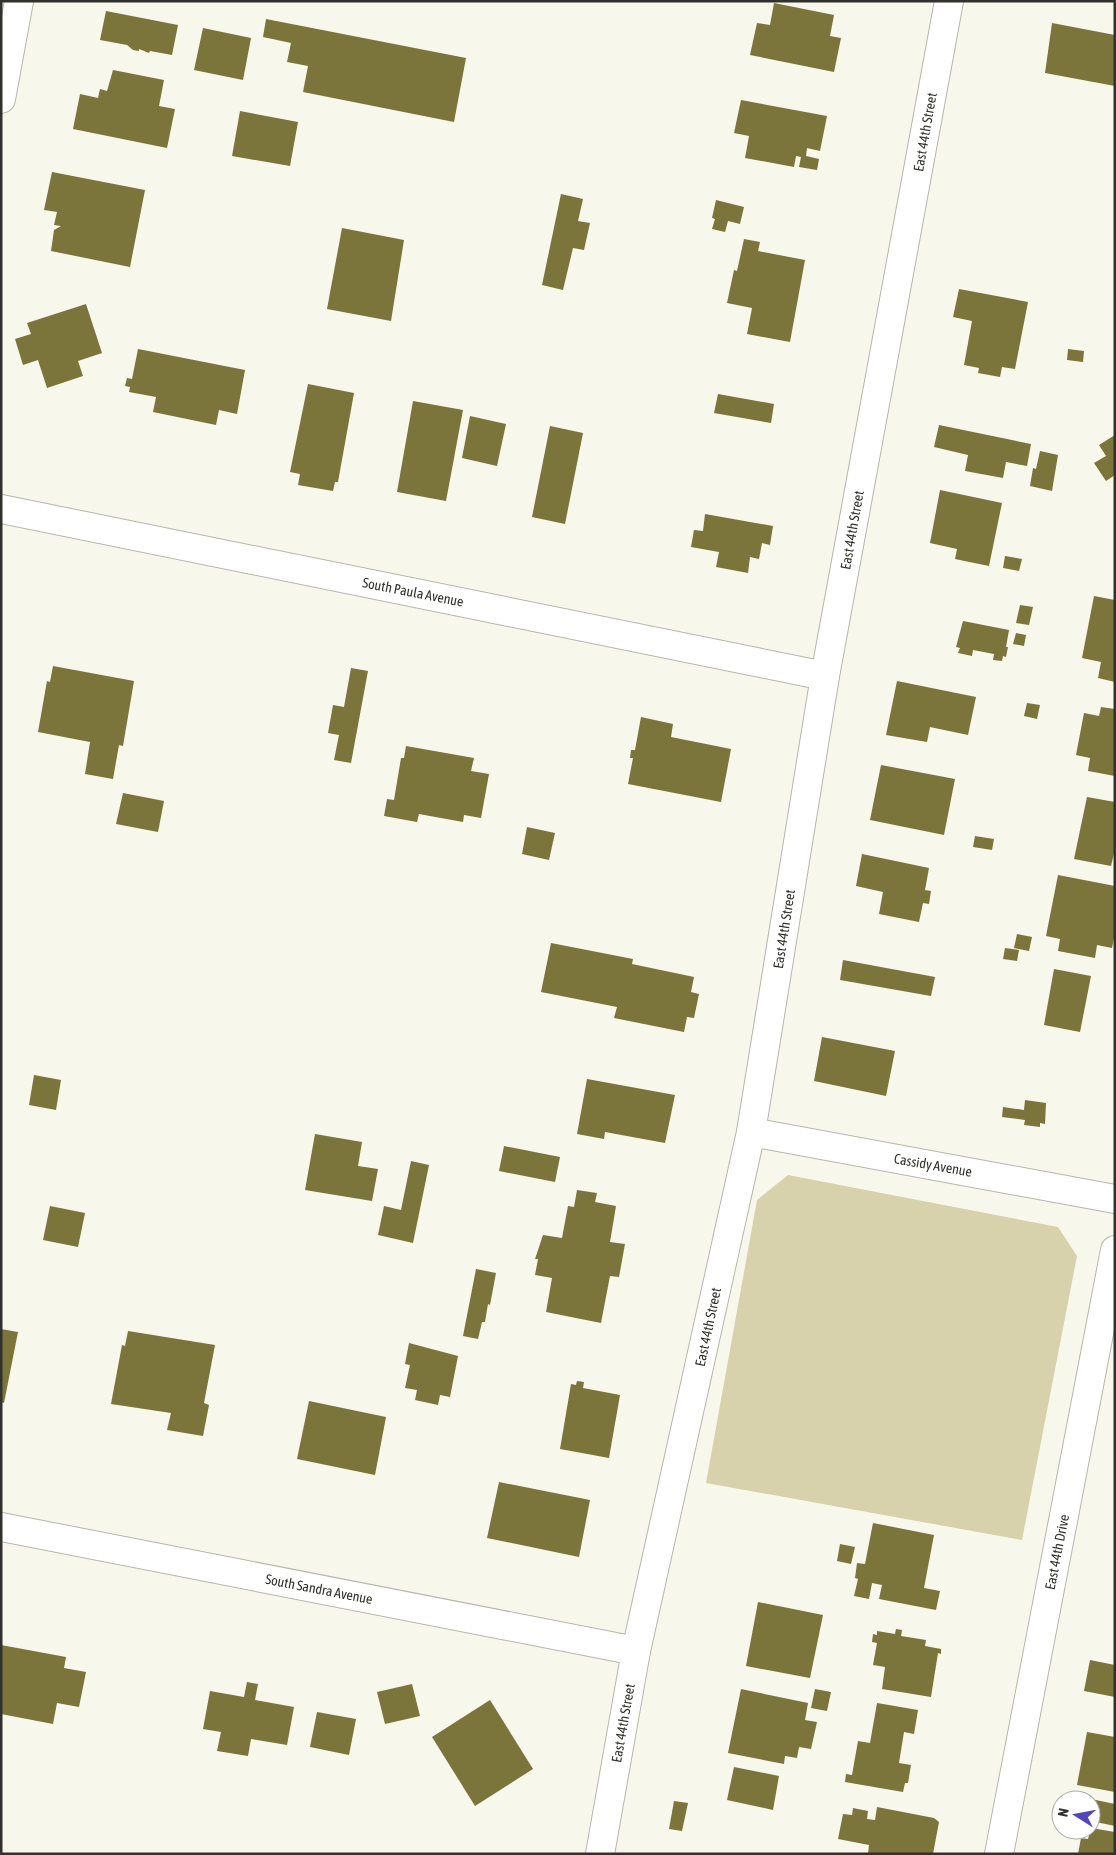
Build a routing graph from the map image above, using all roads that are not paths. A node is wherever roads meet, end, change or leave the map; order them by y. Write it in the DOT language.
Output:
graph roads {
  1 [pos="19,1"];
  2 [pos="949,1"];
  3 [pos="1,99"];
  4 [pos="1,509"];
  5 [pos="825,676"];
  6 [pos="751,1132"];
  7 [pos="1115,1199"];
  8 [pos="1115,1250"];
  9 [pos="1,1527"];
  10 [pos="636,1651"];
  11 [pos="600,1854"];
  12 [pos="999,1854"];
  1 -- 3 [label="street"];
  2 -- 5 [label="street, East 44th Street"];
  4 -- 5 [label="street, South Paula Avenue"];
  5 -- 6 [label="street, East 44th Street"];
  6 -- 7 [label="street, Cassidy Avenue"];
  6 -- 10 [label="street, East 44th Street"];
  8 -- 12 [label="street, East 44th Drive"];
  9 -- 10 [label="street, South Sandra Avenue"];
  10 -- 11 [label="street, East 44th Street"];
}
